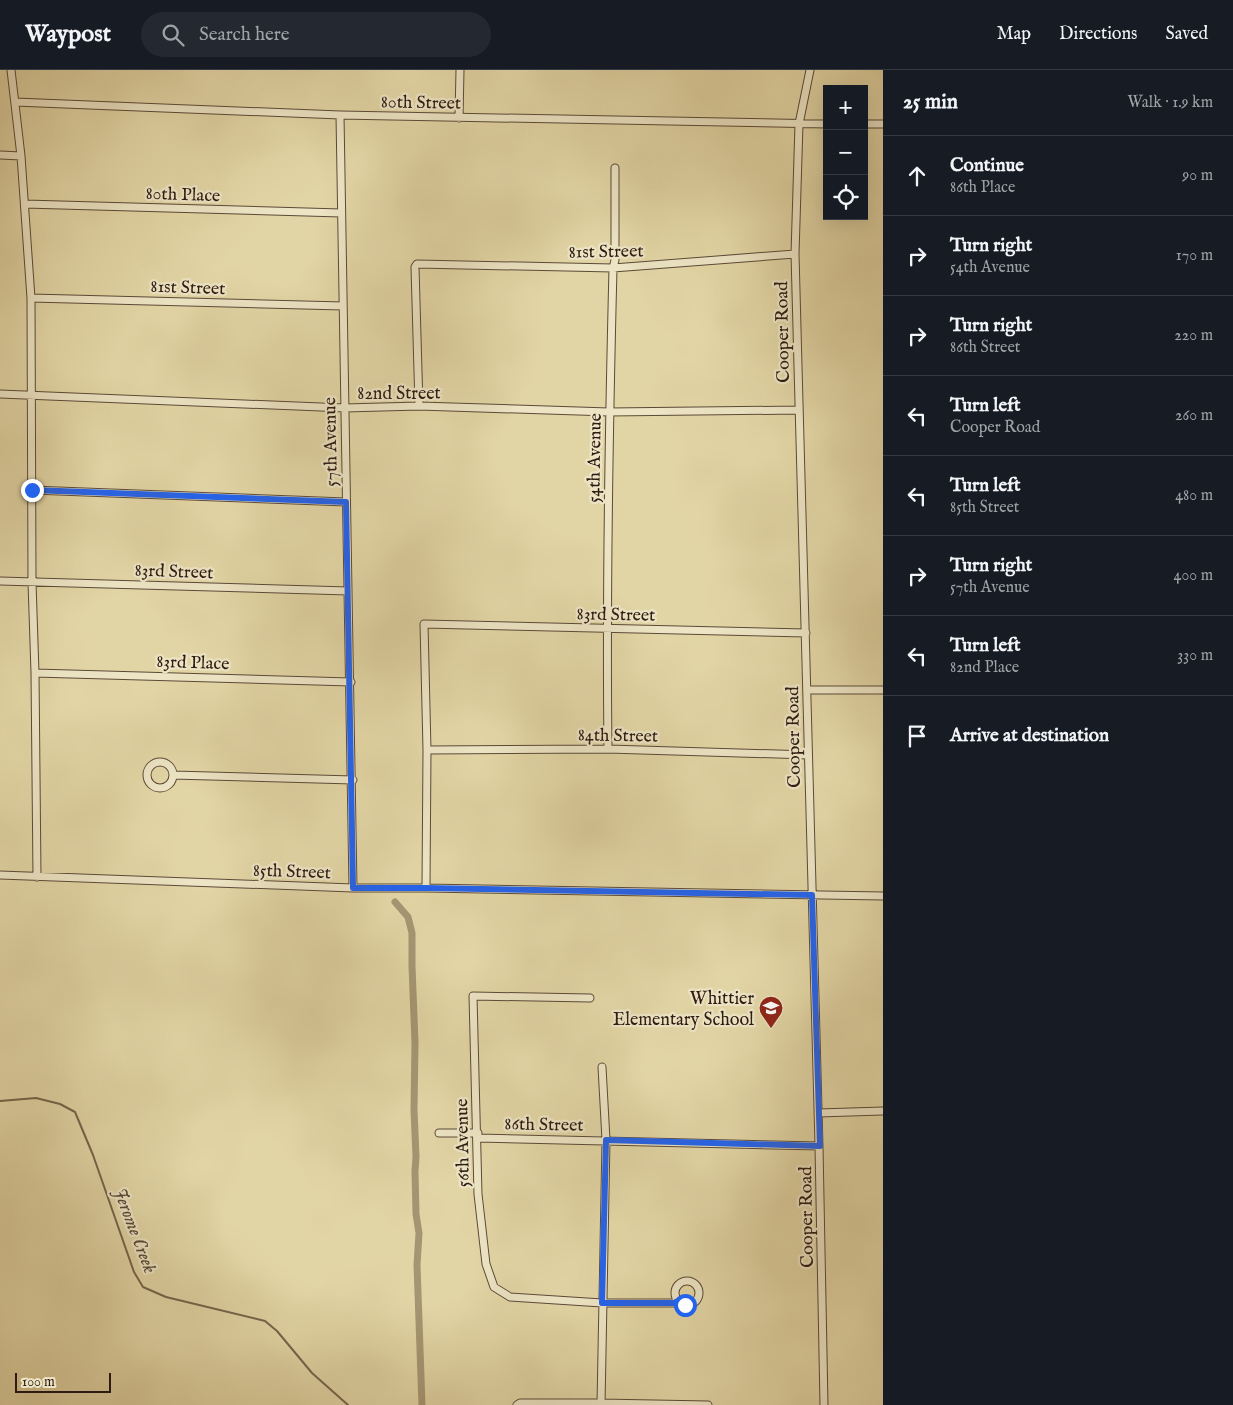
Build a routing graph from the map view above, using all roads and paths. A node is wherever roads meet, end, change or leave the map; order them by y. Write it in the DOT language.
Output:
graph roads {
  1 [pos="10,70"];
  2 [pos="460,70"];
  3 [pos="810,70"];
  4 [pos="15,102"];
  5 [pos="340,115"];
  6 [pos="459,118"];
  7 [pos="799,124"];
  8 [pos="823,124"];
  9 [pos="868,124"];
  10 [pos="883,124"];
  11 [pos="0,155"];
  12 [pos="21,156"];
  13 [pos="615,168"];
  14 [pos="25,204"];
  15 [pos="341,213"];
  16 [pos="795,254"];
  17 [pos="613,268"];
  18 [pos="31,298"];
  19 [pos="343,306"];
  20 [pos="0,394"];
  21 [pos="32,395"];
  22 [pos="419,406"];
  23 [pos="345,408"];
  24 [pos="799,410"];
  25 [pos="609,412"];
  26 [pos="32,490"];
  27 [pos="346,502"];
  28 [pos="0,581"];
  29 [pos="32,582"];
  30 [pos="348,591"];
  31 [pos="607,629"];
  32 [pos="806,633"];
  33 [pos="35,673"];
  34 [pos="351,682"];
  35 [pos="807,690"];
  36 [pos="883,690"];
  37 [pos="608,749"];
  38 [pos="427,750"];
  39 [pos="808,755"];
  40 [pos="173,775"];
  41 [pos="353,780"];
  42 [pos="0,876"];
  43 [pos="37,877"];
  44 [pos="353,888"];
  45 [pos="426,888"];
  46 [pos="812,895"];
  47 [pos="883,896"];
  48 [pos="590,998"];
  49 [pos="602,1068"];
  50 [pos="883,1112"];
  51 [pos="818,1113"];
  52 [pos="439,1132"];
  53 [pos="478,1135"];
  54 [pos="606,1140"];
  55 [pos="820,1146"];
  56 [pos="678,1301"];
  57 [pos="602,1303"];
  58 [pos="600,1404"];
  59 [pos="517,1405"];
  60 [pos="708,1405"];
  61 [pos="824,1405"];
  1 -- 4 [label="street"];
  2 -- 6 [label="street"];
  3 -- 7 [label="street, Cooper Road"];
  4 -- 5 [label="street, 80th Street"];
  4 -- 12 [label="street"];
  5 -- 6 [label="street, 80th Street"];
  5 -- 15 [label="street, 57th Avenue"];
  6 -- 7 [label="street, 80th Street"];
  7 -- 8 [label="street, 80th Street"];
  7 -- 16 [label="street, Cooper Road"];
  9 -- 10 [label="street"];
  11 -- 12 [label="street"];
  12 -- 14 [label="street"];
  13 -- 17 [label="street, 54th Avenue"];
  14 -- 15 [label="street, 80th Place"];
  14 -- 18 [label="street"];
  15 -- 19 [label="street, 57th Avenue"];
  16 -- 17 [label="street, 81st Street"];
  16 -- 24 [label="street, Cooper Road"];
  17 -- 22 [label="street, 81st Street"];
  17 -- 25 [label="street, 54th Avenue"];
  18 -- 19 [label="street, 81st Street"];
  18 -- 21 [label="street"];
  19 -- 23 [label="street, 57th Avenue"];
  20 -- 21 [label="street, 82nd Street"];
  21 -- 23 [label="street, 82nd Street"];
  21 -- 26 [label="street"];
  22 -- 23 [label="street, 82nd Street"];
  22 -- 25 [label="street, 82nd Street"];
  23 -- 27 [label="street, 57th Avenue"];
  24 -- 25 [label="street, 82nd Street"];
  24 -- 32 [label="street, Cooper Road"];
  25 -- 31 [label="street, 54th Avenue"];
  26 -- 27 [label="street"];
  26 -- 29 [label="street"];
  27 -- 30 [label="street, 57th Avenue"];
  28 -- 29 [label="street, 83rd Street"];
  29 -- 30 [label="street, 83rd Street"];
  29 -- 33 [label="street"];
  30 -- 34 [label="street, 57th Avenue"];
  31 -- 32 [label="street, 83rd Street"];
  31 -- 37 [label="street, 54th Avenue"];
  31 -- 38 [label="street, 83rd Street"];
  32 -- 35 [label="street, Cooper Road"];
  33 -- 34 [label="street, 83rd Place"];
  33 -- 43 [label="street"];
  34 -- 41 [label="street, 57th Avenue"];
  35 -- 36 [label="street"];
  35 -- 39 [label="street, Cooper Road"];
  37 -- 38 [label="street, 84th Street"];
  37 -- 39 [label="street, 84th Street"];
  38 -- 45 [label="street"];
  39 -- 46 [label="street, Cooper Road"];
  40 -- 41 [label="street"];
  41 -- 44 [label="street, 57th Avenue"];
  42 -- 43 [label="street, 85th Street"];
  43 -- 44 [label="street, 85th Street"];
  44 -- 45 [label="street, 85th Street"];
  45 -- 46 [label="street, 85th Street"];
  46 -- 47 [label="street, 85th Street"];
  46 -- 51 [label="street, Cooper Road"];
  48 -- 53 [label="street, 56th Avenue"];
  49 -- 54 [label="street"];
  50 -- 51 [label="street"];
  51 -- 55 [label="street, Cooper Road"];
  52 -- 53 [label="street, 86th Street"];
  53 -- 54 [label="street, 86th Street"];
  53 -- 57 [label="street, 56th Avenue"];
  54 -- 55 [label="street, 86th Street"];
  54 -- 57 [label="street"];
  55 -- 61 [label="street, Cooper Road"];
  56 -- 57 [label="street"];
  57 -- 58 [label="street"];
  58 -- 59 [label="street"];
  58 -- 60 [label="street"];
}
